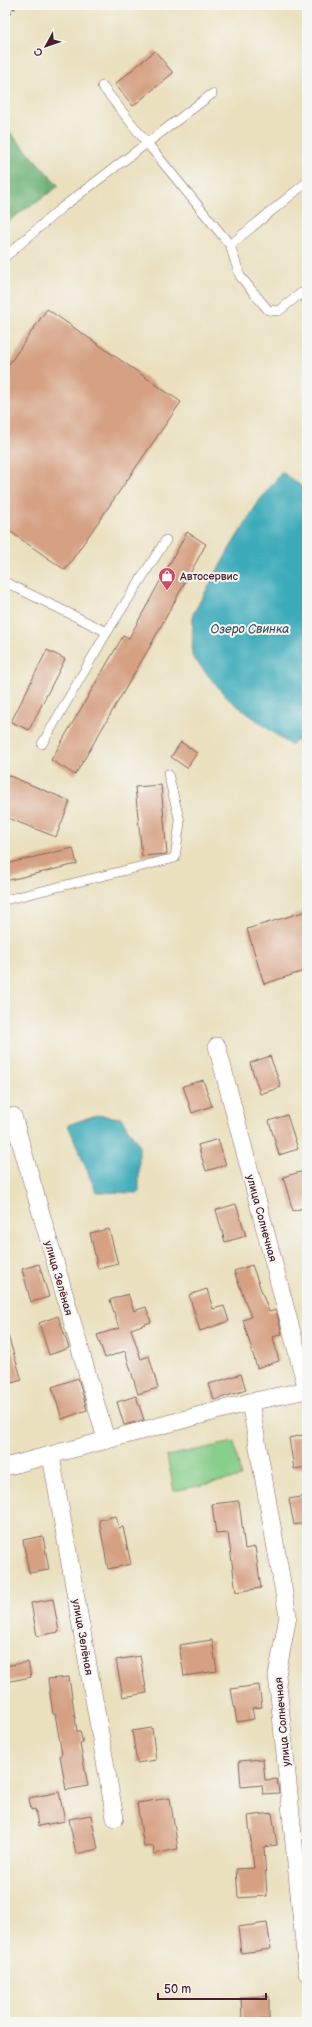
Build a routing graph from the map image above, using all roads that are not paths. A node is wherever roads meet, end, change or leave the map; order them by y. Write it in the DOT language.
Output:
graph roads {
  1 [pos="102,86"];
  2 [pos="212,94"];
  3 [pos="147,143"];
  4 [pos="307,182"];
  5 [pos="230,245"];
  6 [pos="5,257"];
  7 [pos="307,300"];
  8 [pos="166,540"];
  9 [pos="5,582"];
  10 [pos="107,632"];
  11 [pos="42,744"];
  12 [pos="168,774"];
  13 [pos="5,900"];
  14 [pos="217,1046"];
  15 [pos="13,1116"];
  16 [pos="307,1390"];
  17 [pos="250,1402"];
  18 [pos="106,1440"];
  19 [pos="51,1456"];
  20 [pos="5,1467"];
  21 [pos="115,1818"];
  22 [pos="307,1973"];
  1 -- 3 [label="lane"];
  2 -- 3 [label="lane"];
  3 -- 5 [label="lane"];
  3 -- 6 [label="lane"];
  4 -- 5 [label="lane"];
  5 -- 7 [label="lane"];
  8 -- 10 [label="lane"];
  9 -- 10 [label="lane"];
  10 -- 11 [label="lane"];
  12 -- 13 [label="lane"];
  14 -- 16 [label="street, улица Солнечная"];
  15 -- 18 [label="street, улица Зелёная"];
  16 -- 17 [label="street"];
  17 -- 18 [label="street"];
  17 -- 22 [label="street, улица Солнечная"];
  18 -- 19 [label="street"];
  19 -- 20 [label="street"];
  19 -- 21 [label="street, улица Зелёная"];
}
